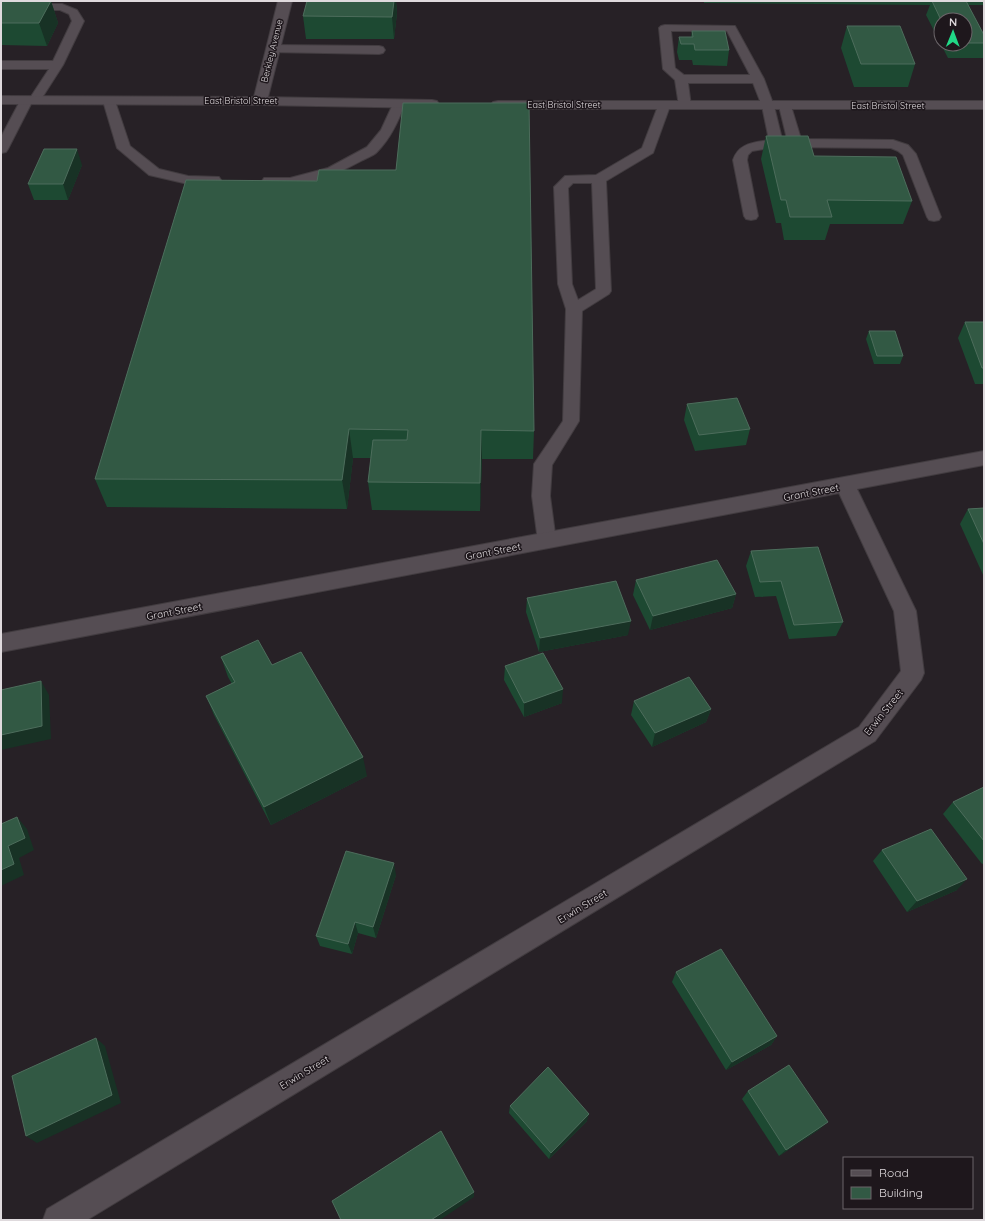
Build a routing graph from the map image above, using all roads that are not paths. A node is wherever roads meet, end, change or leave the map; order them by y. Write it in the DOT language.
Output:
graph roads {
  1 [pos="285,1"];
  2 [pos="1,7"];
  3 [pos="273,49"];
  4 [pos="379,50"];
  5 [pos="1,65"];
  6 [pos="57,66"];
  7 [pos="681,78"];
  8 [pos="758,79"];
  9 [pos="1,100"];
  10 [pos="30,101"];
  11 [pos="260,101"];
  12 [pos="109,102"];
  13 [pos="399,104"];
  14 [pos="446,104"];
  15 [pos="485,105"];
  16 [pos="984,105"];
  17 [pos="664,106"];
  18 [pos="685,106"];
  19 [pos="768,106"];
  20 [pos="785,106"];
  21 [pos="776,143"];
  22 [pos="795,143"];
  23 [pos="1,148"];
  24 [pos="599,179"];
  25 [pos="227,181"];
  26 [pos="259,181"];
  27 [pos="751,216"];
  28 [pos="934,217"];
  29 [pos="574,309"];
  30 [pos="984,458"];
  31 [pos="845,486"];
  32 [pos="547,541"];
  33 [pos="1,643"];
  34 [pos="58,1220"];
  1 -- 3 [label="street, Berkley Avenue"];
  2 -- 6 [label="lane"];
  3 -- 4 [label="lane"];
  3 -- 11 [label="street, Berkley Avenue"];
  5 -- 6 [label="lane"];
  6 -- 10 [label="lane"];
  7 -- 8 [label="lane"];
  7 -- 8 [label="lane"];
  7 -- 18 [label="lane"];
  8 -- 19 [label="lane"];
  9 -- 10 [label="street, East Bristol Street"];
  10 -- 12 [label="street, East Bristol Street"];
  10 -- 23 [label="lane"];
  11 -- 12 [label="street, East Bristol Street"];
  11 -- 13 [label="street, East Bristol Street"];
  12 -- 25 [label="lane"];
  13 -- 14 [label="street, East Bristol Street"];
  13 -- 26 [label="lane"];
  15 -- 17 [label="street, East Bristol Street"];
  16 -- 20 [label="street, East Bristol Street"];
  17 -- 18 [label="street, East Bristol Street"];
  17 -- 24 [label="lane"];
  18 -- 19 [label="street, East Bristol Street"];
  19 -- 20 [label="street, East Bristol Street"];
  19 -- 21 [label="lane"];
  20 -- 22 [label="lane"];
  21 -- 22 [label="lane"];
  21 -- 27 [label="lane"];
  22 -- 28 [label="lane"];
  24 -- 29 [label="lane"];
  24 -- 29 [label="lane"];
  29 -- 32 [label="lane"];
  30 -- 31 [label="street, Grant Street"];
  31 -- 32 [label="street, Grant Street"];
  31 -- 34 [label="street, Erwin Street"];
  32 -- 33 [label="street, Grant Street"];
}
